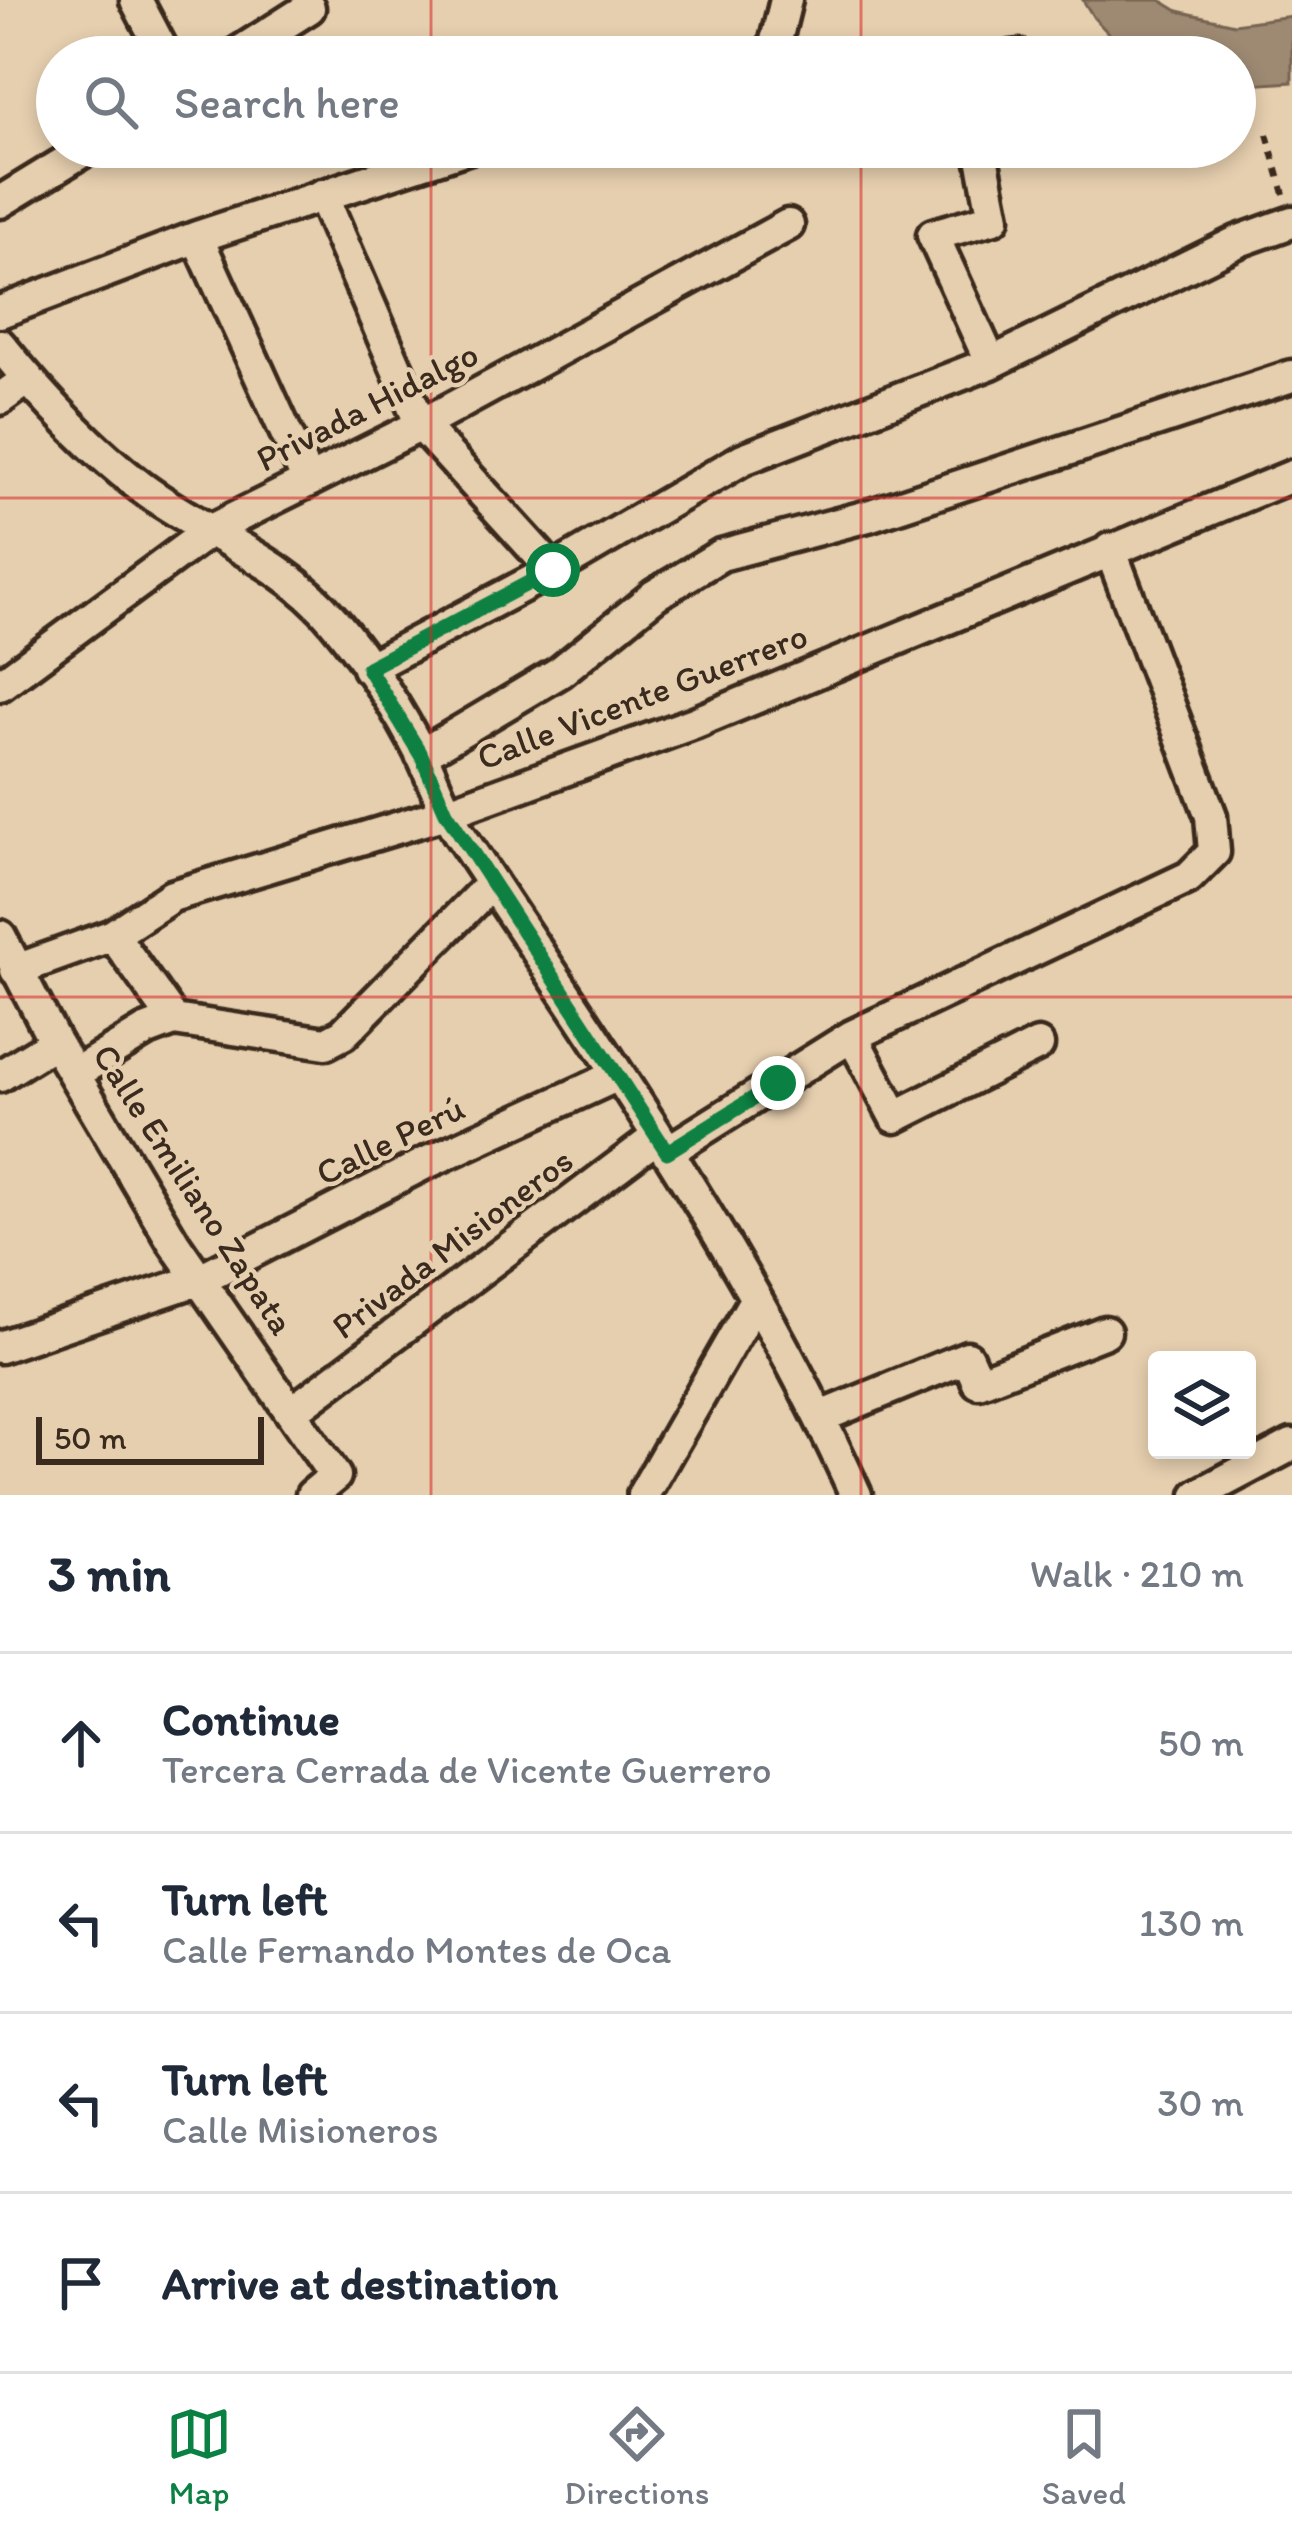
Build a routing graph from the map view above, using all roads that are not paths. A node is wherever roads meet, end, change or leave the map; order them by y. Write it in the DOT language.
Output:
graph roads {
  1 [pos="136,0"];
  2 [pos="786,0"];
  3 [pos="309,8"];
  4 [pos="155,36"];
  5 [pos="265,36"];
  6 [pos="777,36"];
  7 [pos="56,168"];
  8 [pos="405,168"];
  9 [pos="984,168"];
  10 [pos="322,195"];
  11 [pos="0,202"];
  12 [pos="1289,210"];
  13 [pos="788,225"];
  14 [pos="197,237"];
  15 [pos="0,312"];
  16 [pos="0,345"];
  17 [pos="991,363"];
  18 [pos="1292,376"];
  19 [pos="28,379"];
  20 [pos="0,399"];
  21 [pos="421,425"];
  22 [pos="1292,476"];
  23 [pos="308,481"];
  24 [pos="209,531"];
  25 [pos="1110,549"];
  26 [pos="553,570"];
  27 [pos="368,668"];
  28 [pos="0,685"];
  29 [pos="421,755"];
  30 [pos="446,812"];
  31 [pos="492,883"];
  32 [pos="113,935"];
  33 [pos="0,936"];
  34 [pos="16,970"];
  35 [pos="174,1020"];
  36 [pos="852,1036"];
  37 [pos="55,1042"];
  38 [pos="1038,1045"];
  39 [pos="74,1074"];
  40 [pos="618,1075"];
  41 [pos="0,1076"];
  42 [pos="662,1144"];
  43 [pos="200,1279"];
  44 [pos="755,1300"];
  45 [pos="1105,1332"];
  46 [pos="0,1347"];
  47 [pos="293,1411"];
  48 [pos="821,1418"];
  49 [pos="1292,1445"];
  50 [pos="323,1485"];
  51 [pos="643,1495"];
  52 [pos="856,1495"];
  53 [pos="1198,1495"];
  1 -- 4 [label="street"];
  2 -- 6 [label="street"];
  3 -- 5 [label="street"];
  7 -- 11 [label="street"];
  8 -- 10 [label="street"];
  9 -- 17 [label="street"];
  10 -- 14 [label="street"];
  10 -- 21 [label="street"];
  12 -- 17 [label="street"];
  13 -- 21 [label="street, Privada Hidalgo"];
  14 -- 15 [label="street"];
  14 -- 23 [label="street"];
  16 -- 19 [label="street"];
  17 -- 26 [label="street"];
  18 -- 29 [label="street"];
  19 -- 20 [label="street"];
  19 -- 24 [label="street"];
  21 -- 23 [label="street, Privada Hidalgo"];
  21 -- 26 [label="street"];
  22 -- 25 [label="street, Calle Vicente Guerrero"];
  23 -- 24 [label="street, Privada Hidalgo"];
  24 -- 27 [label="street"];
  24 -- 28 [label="street, Privada Hidalgo"];
  25 -- 30 [label="street, Calle Vicente Guerrero"];
  25 -- 36 [label="street, Privada Misioneros"];
  26 -- 27 [label="street"];
  27 -- 29 [label="street"];
  29 -- 30 [label="street"];
  30 -- 31 [label="street"];
  30 -- 32 [label="street, Calle Vicente Guerrero"];
  31 -- 35 [label="street"];
  31 -- 40 [label="street"];
  32 -- 34 [label="street, Calle Vicente Guerrero"];
  32 -- 35 [label="street"];
  33 -- 34 [label="street, Calle Emiliano Zapata"];
  34 -- 37 [label="street, Calle Emiliano Zapata"];
  35 -- 39 [label="street"];
  36 -- 38 [label="street"];
  36 -- 42 [label="street, Privada Misioneros"];
  37 -- 39 [label="street, Calle Emiliano Zapata"];
  37 -- 41 [label="street"];
  39 -- 43 [label="street, Calle Emiliano Zapata"];
  40 -- 42 [label="street"];
  40 -- 43 [label="street, Calle Perú"];
  42 -- 44 [label="street"];
  42 -- 47 [label="street, Privada Misioneros"];
  43 -- 46 [label="street, Calle Perú"];
  43 -- 47 [label="street, Calle Emiliano Zapata"];
  44 -- 48 [label="street"];
  44 -- 51 [label="street"];
  45 -- 48 [label="street"];
  47 -- 50 [label="street, Calle Emiliano Zapata"];
  48 -- 52 [label="street"];
  49 -- 53 [label="street"];
}
